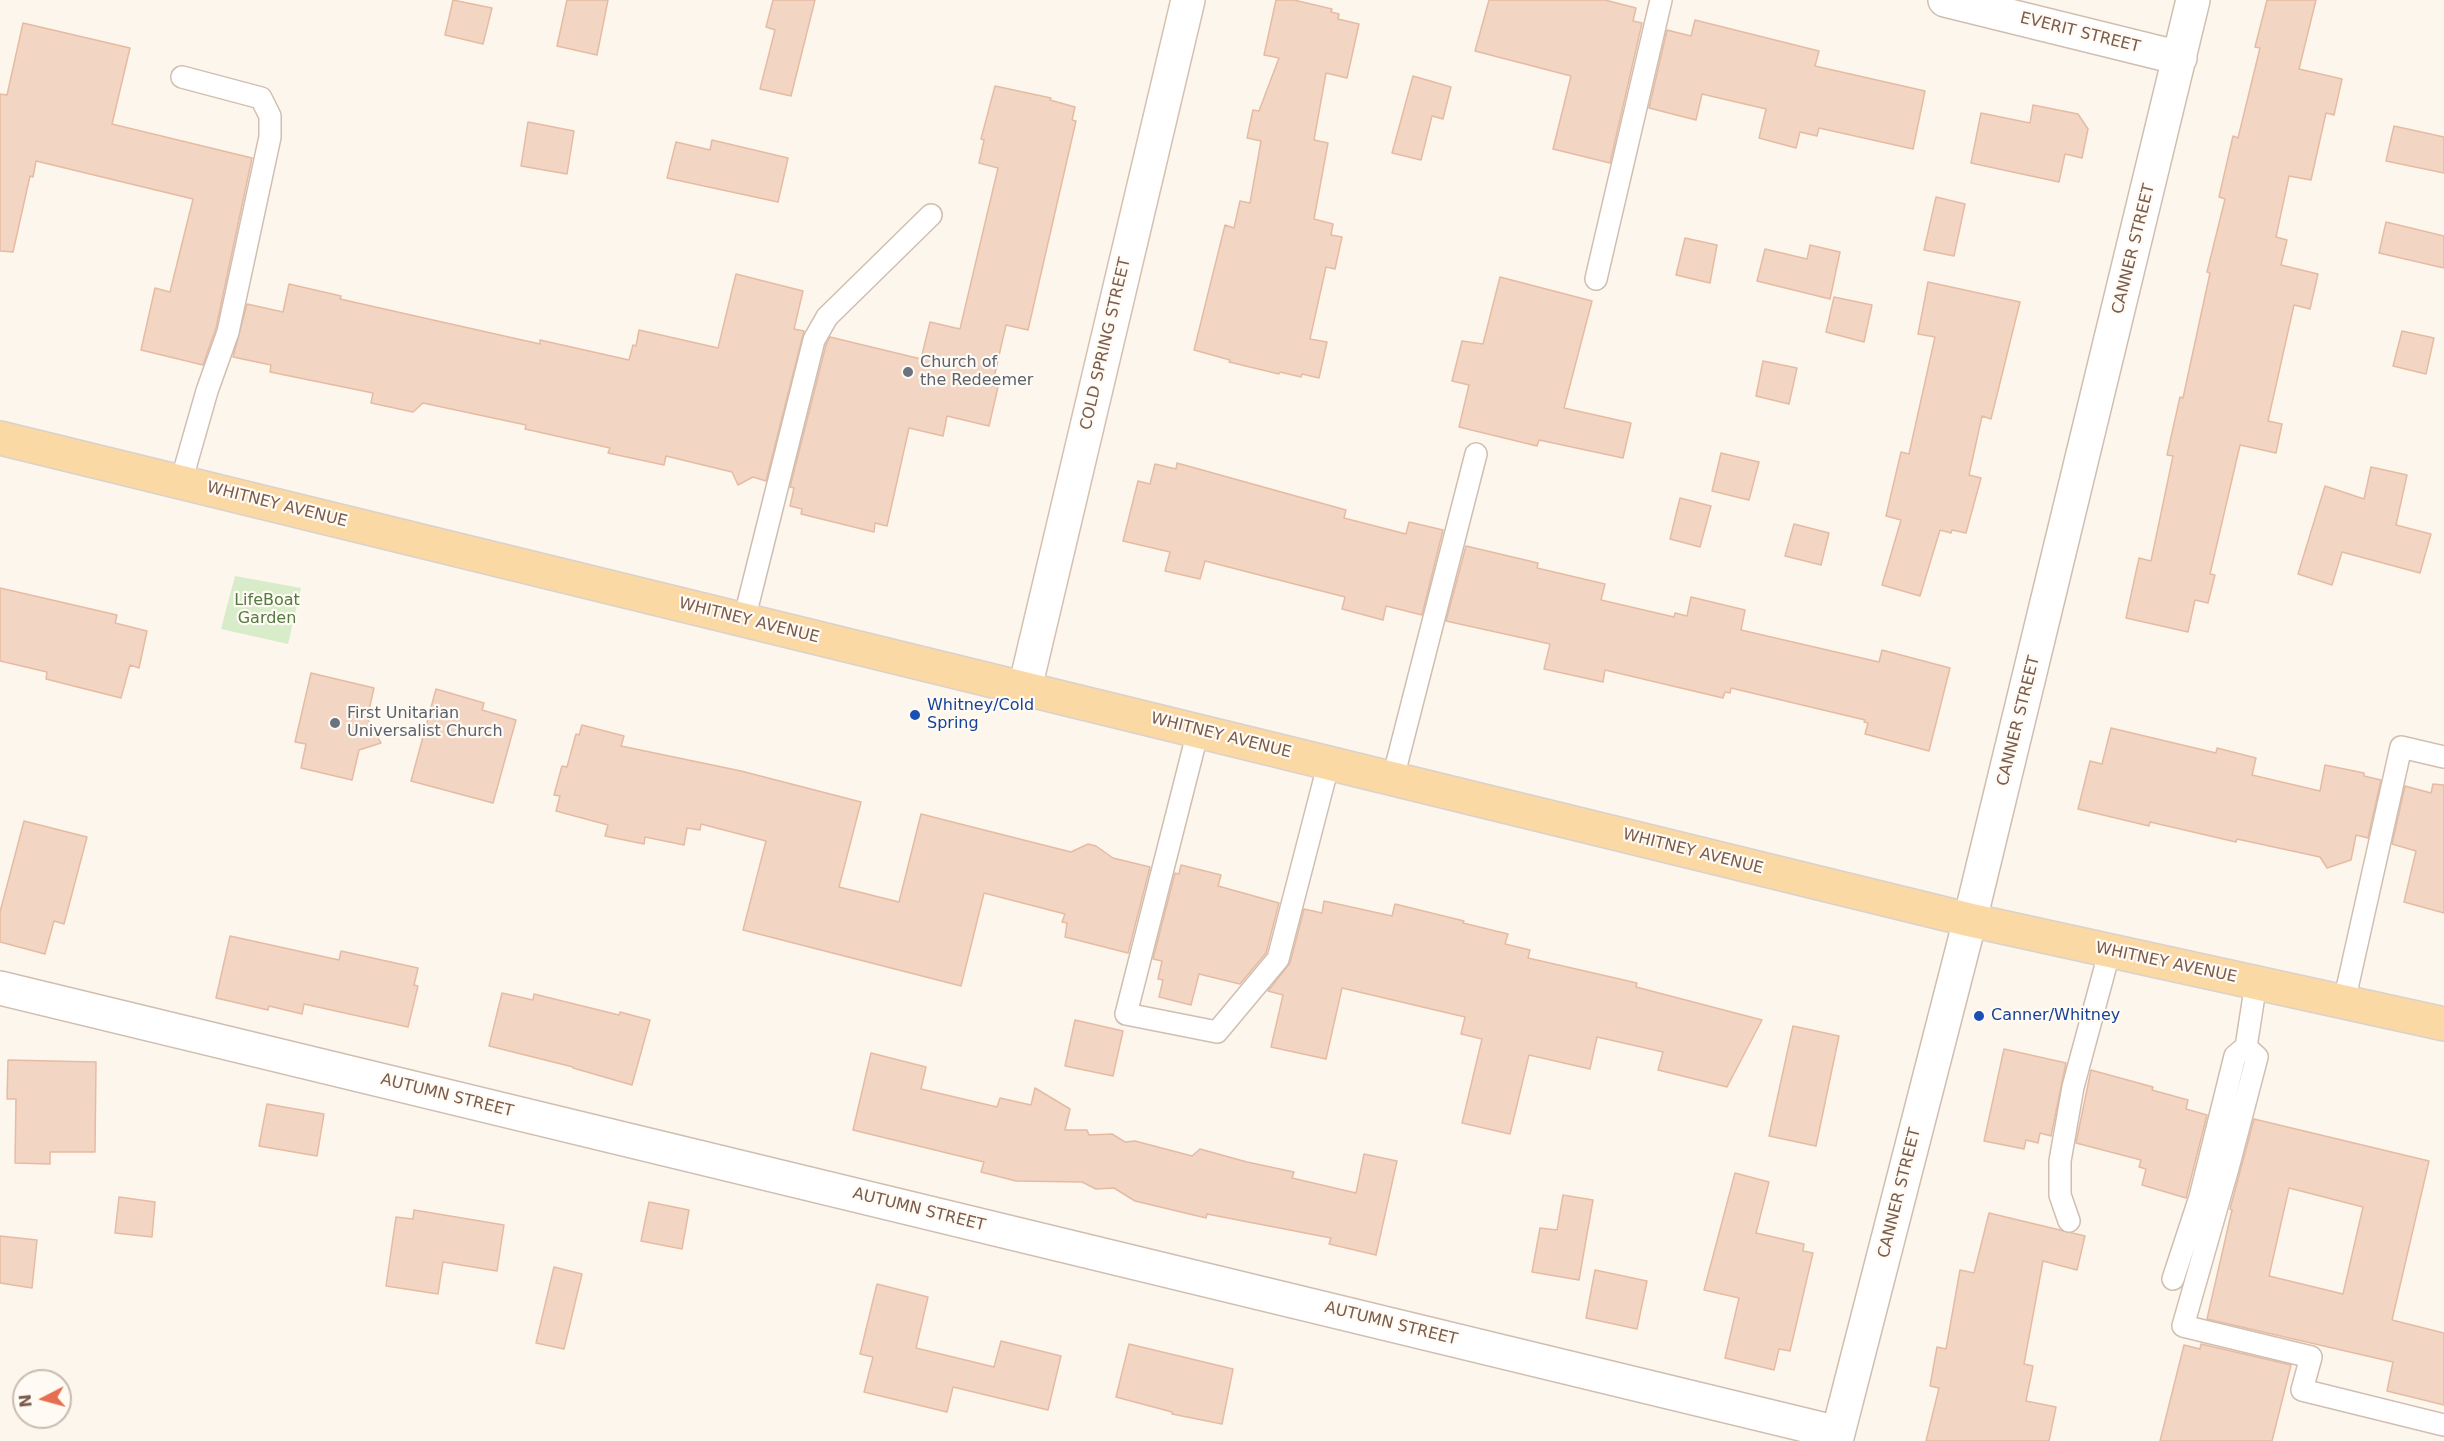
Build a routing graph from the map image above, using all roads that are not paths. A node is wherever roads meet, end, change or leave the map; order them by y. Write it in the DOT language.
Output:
graph roads {
  1 [pos="1188,0"];
  2 [pos="1660,0"];
  3 [pos="1945,0"];
  4 [pos="2193,0"];
  5 [pos="2180,58"];
  6 [pos="182,77"];
  7 [pos="931,215"];
  8 [pos="1596,279"];
  9 [pos="0,438"];
  10 [pos="1476,454"];
  11 [pos="181,482"];
  12 [pos="744,620"];
  13 [pos="1025,688"];
  14 [pos="1198,730"];
  15 [pos="2444,757"];
  16 [pos="1329,762"];
  17 [pos="1393,778"];
  18 [pos="1970,920"];
  19 [pos="2110,951"];
  20 [pos="2256,983"];
  21 [pos="0,988"];
  22 [pos="2344,1002"];
  23 [pos="2444,1024"];
  24 [pos="2246,1047"];
  25 [pos="2069,1221"];
  26 [pos="2173,1280"];
  27 [pos="2444,1425"];
  28 [pos="1837,1437"];
  1 -- 13 [label="street, COLD SPRING STREET"];
  2 -- 8 [label="lane"];
  3 -- 5 [label="street, EVERIT STREET"];
  4 -- 5 [label="street, CANNER STREET"];
  5 -- 18 [label="street, CANNER STREET"];
  6 -- 11 [label="lane"];
  7 -- 12 [label="lane"];
  9 -- 11 [label="main road, WHITNEY AVENUE"];
  10 -- 17 [label="lane"];
  11 -- 12 [label="main road, WHITNEY AVENUE"];
  12 -- 13 [label="main road, WHITNEY AVENUE"];
  13 -- 14 [label="main road, WHITNEY AVENUE"];
  14 -- 16 [label="main road, WHITNEY AVENUE"];
  14 -- 16 [label="lane"];
  15 -- 22 [label="lane"];
  16 -- 17 [label="main road, WHITNEY AVENUE"];
  17 -- 18 [label="main road, WHITNEY AVENUE"];
  18 -- 19 [label="main road, WHITNEY AVENUE"];
  18 -- 28 [label="street, CANNER STREET"];
  19 -- 20 [label="main road, WHITNEY AVENUE"];
  19 -- 25 [label="lane"];
  20 -- 22 [label="main road, WHITNEY AVENUE"];
  20 -- 24 [label="lane"];
  21 -- 28 [label="street, AUTUMN STREET"];
  22 -- 23 [label="main road, WHITNEY AVENUE"];
  24 -- 26 [label="lane"];
  24 -- 27 [label="lane"];
}
